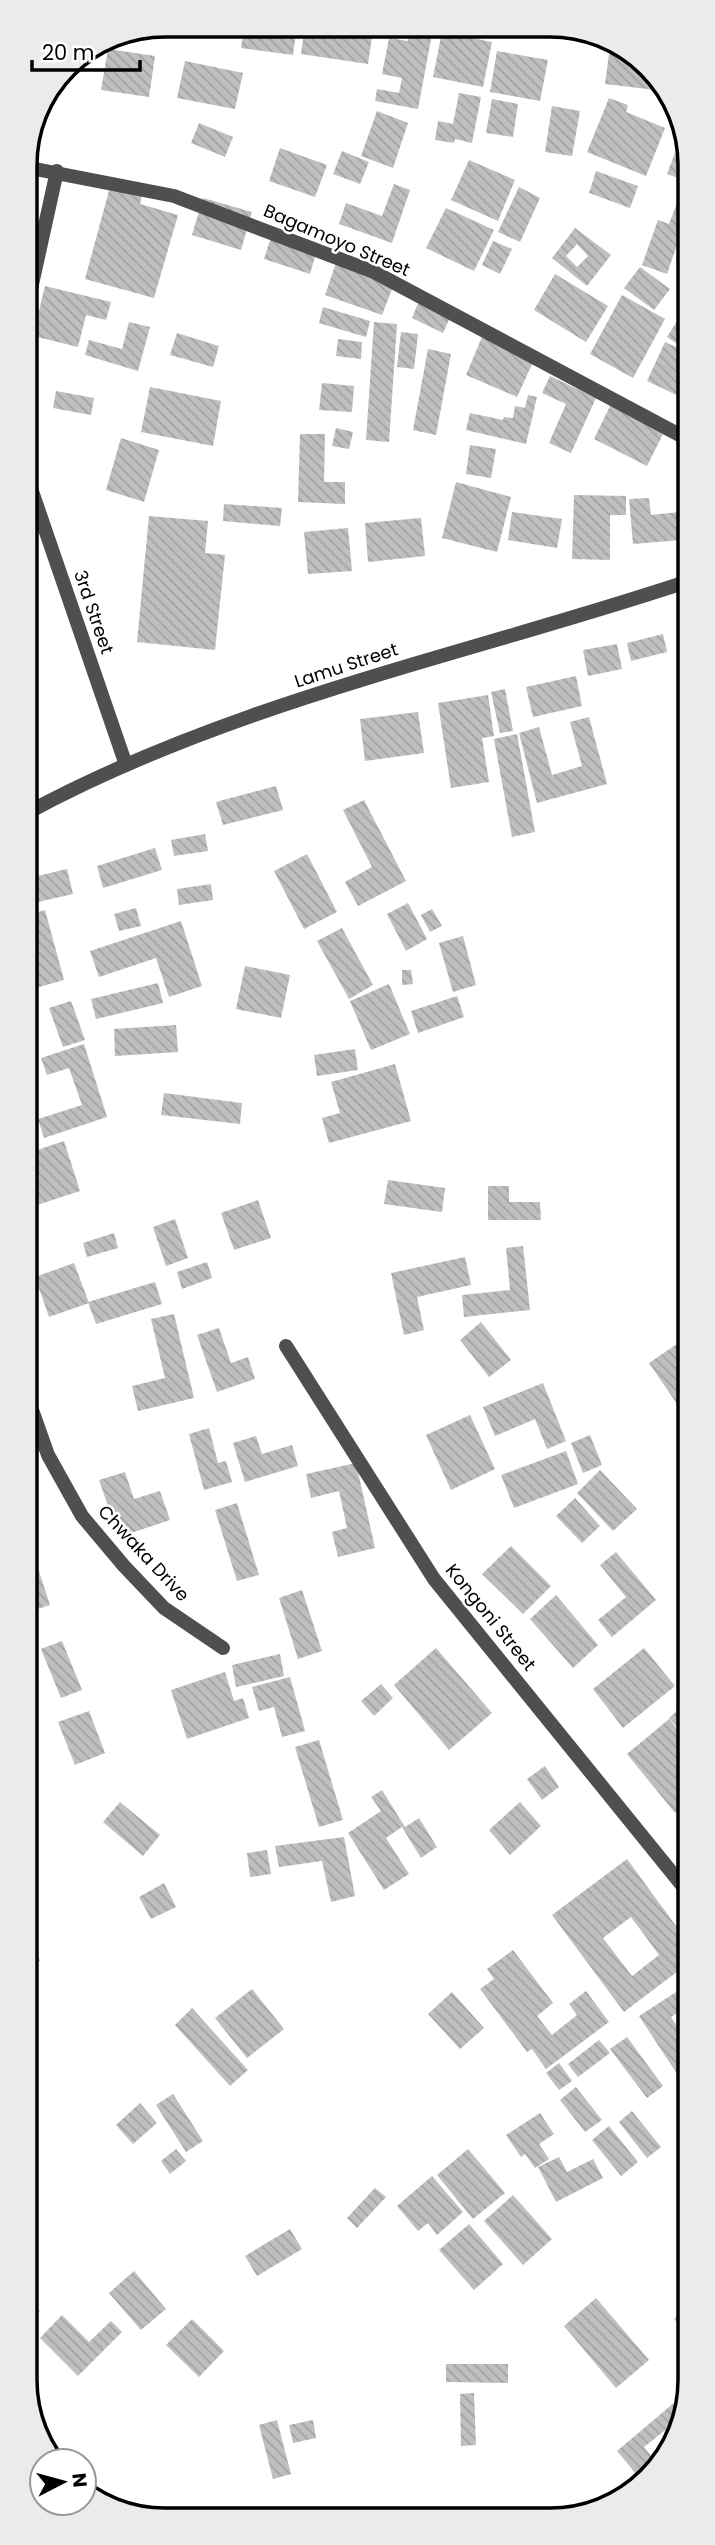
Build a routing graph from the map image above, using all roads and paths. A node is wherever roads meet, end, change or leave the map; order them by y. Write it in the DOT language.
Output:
graph roads {
  1 [pos="37,169"];
  2 [pos="57,172"];
  3 [pos="37,262"];
  4 [pos="678,434"];
  5 [pos="37,506"];
  6 [pos="678,585"];
  7 [pos="126,765"];
  8 [pos="37,808"];
  9 [pos="286,1346"];
  10 [pos="37,1424"];
  11 [pos="223,1648"];
  12 [pos="678,1880"];
  1 -- 2 [label="street, Bagamoyo Street"];
  2 -- 3 [label="street"];
  2 -- 4 [label="street, Bagamoyo Street"];
  5 -- 7 [label="street, 3rd Street"];
  6 -- 7 [label="street, Lamu Street"];
  7 -- 8 [label="street, Lamu Street"];
  9 -- 12 [label="street, Kongoni Street"];
  10 -- 11 [label="street, Chwaka Drive"];
}
